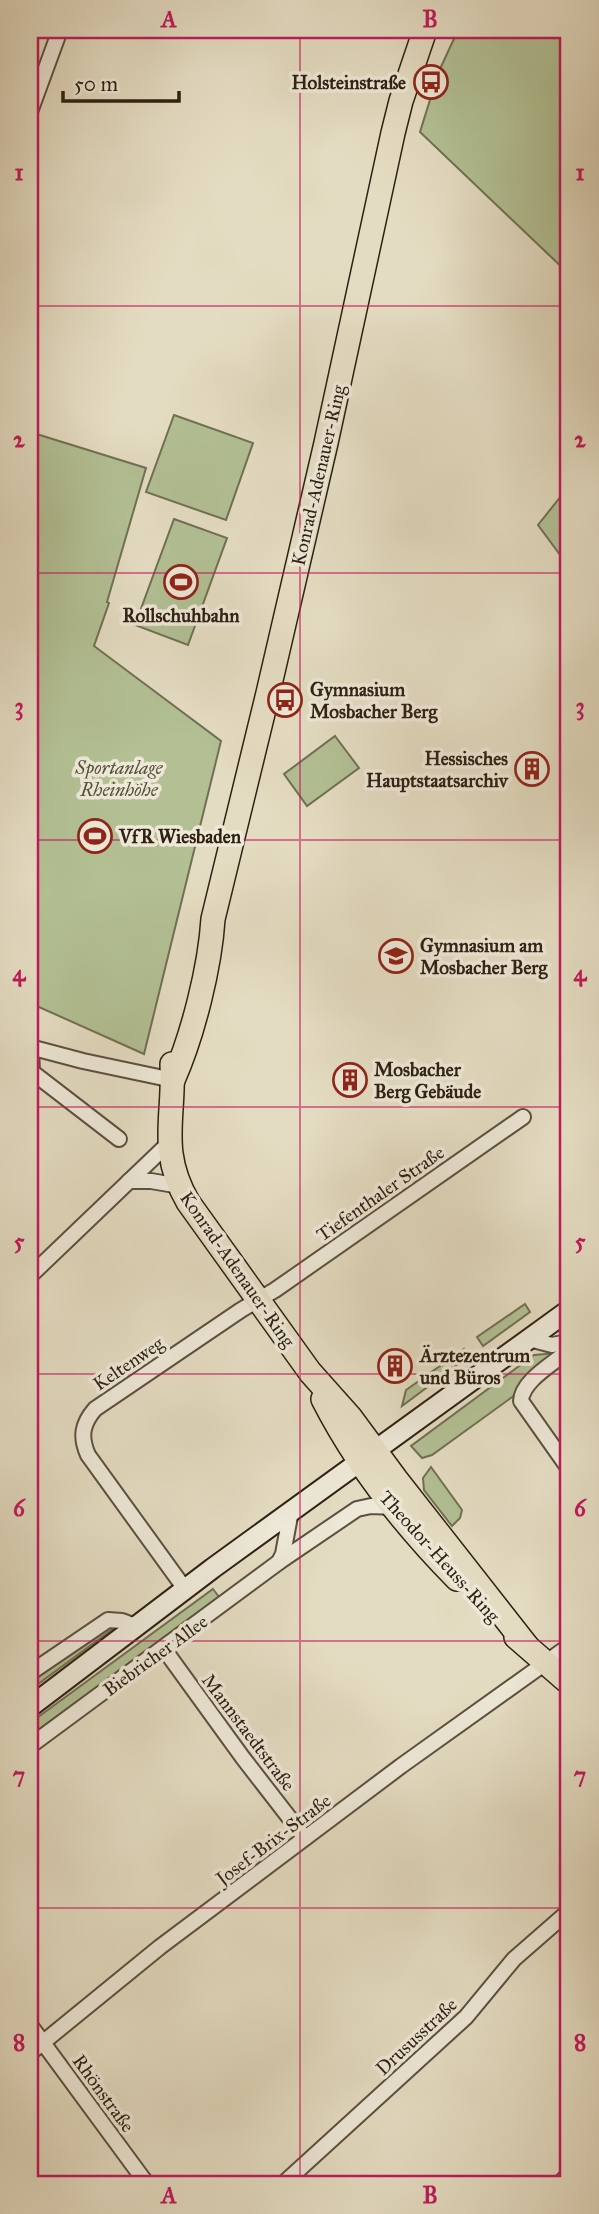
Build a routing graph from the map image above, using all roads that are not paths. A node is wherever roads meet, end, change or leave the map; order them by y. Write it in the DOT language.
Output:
graph roads {
  1 [pos="60,30"];
  2 [pos="426,30"];
  3 [pos="30,112"];
  4 [pos="31,1048"];
  5 [pos="173,1080"];
  6 [pos="523,1117"];
  7 [pos="119,1139"];
  8 [pos="169,1143"];
  9 [pos="129,1181"];
  10 [pos="180,1186"];
  11 [pos="30,1276"];
  12 [pos="258,1299"];
  13 [pos="569,1310"];
  14 [pos="529,1339"];
  15 [pos="569,1342"];
  16 [pos="569,1350"];
  17 [pos="367,1456"];
  18 [pos="569,1469"];
  19 [pos="394,1507"];
  20 [pos="291,1511"];
  21 [pos="279,1562"];
  22 [pos="184,1589"];
  23 [pos="138,1627"];
  24 [pos="527,1646"];
  25 [pos="569,1646"];
  26 [pos="164,1649"];
  27 [pos="546,1663"];
  28 [pos="30,1672"];
  29 [pos="569,1683"];
  30 [pos="30,1707"];
  31 [pos="30,1746"];
  32 [pos="305,1838"];
  33 [pos="569,1911"];
  34 [pos="30,2025"];
  35 [pos="43,2042"];
  36 [pos="30,2053"];
  37 [pos="569,2175"];
  38 [pos="147,2184"];
  39 [pos="283,2184"];
  40 [pos="559,2184"];
  1 -- 3 [label="street"];
  2 -- 5 [label="main road, Konrad-Adenauer-Ring"];
  4 -- 5 [label="street"];
  4 -- 7 [label="street"];
  5 -- 8 [label="main road, Konrad-Adenauer-Ring"];
  6 -- 12 [label="street, Tiefenthaler Straße"];
  8 -- 9 [label="street"];
  8 -- 10 [label="main road, Konrad-Adenauer-Ring"];
  9 -- 10 [label="street"];
  9 -- 11 [label="street"];
  10 -- 12 [label="main road, Konrad-Adenauer-Ring"];
  12 -- 17 [label="main road, Konrad-Adenauer-Ring"];
  12 -- 22 [label="street, Keltenweg"];
  13 -- 14 [label="main road, Biebricher Allee"];
  14 -- 15 [label="street"];
  14 -- 17 [label="main road, Biebricher Allee"];
  16 -- 18 [label="street"];
  17 -- 19 [label="main road, Theodor-Heuss-Ring"];
  17 -- 20 [label="main road, Biebricher Allee"];
  17 -- 24 [label="main road, Theodor-Heuss-Ring"];
  19 -- 21 [label="street, Biebricher Allee"];
  19 -- 24 [label="main road, Theodor-Heuss-Ring"];
  20 -- 21 [label="street"];
  20 -- 22 [label="main road, Biebricher Allee"];
  21 -- 26 [label="street, Biebricher Allee"];
  22 -- 23 [label="main road, Biebricher Allee"];
  23 -- 28 [label="street, Biebricher Allee"];
  23 -- 30 [label="main road, Biebricher Allee"];
  24 -- 27 [label="main road, Theodor-Heuss-Ring"];
  25 -- 27 [label="street, Josef-Brix-Straße"];
  26 -- 31 [label="street, Biebricher Allee"];
  26 -- 32 [label="street, Mannstaedtstraße"];
  27 -- 29 [label="main road, Theodor-Heuss-Ring"];
  27 -- 32 [label="street, Josef-Brix-Straße"];
  32 -- 35 [label="street, Josef-Brix-Straße"];
  33 -- 39 [label="street, Drususstraße"];
  34 -- 35 [label="street, Rhönstraße"];
  35 -- 36 [label="street, Josef-Brix-Straße"];
  35 -- 38 [label="street, Rhönstraße"];
  37 -- 40 [label="street"];
}
